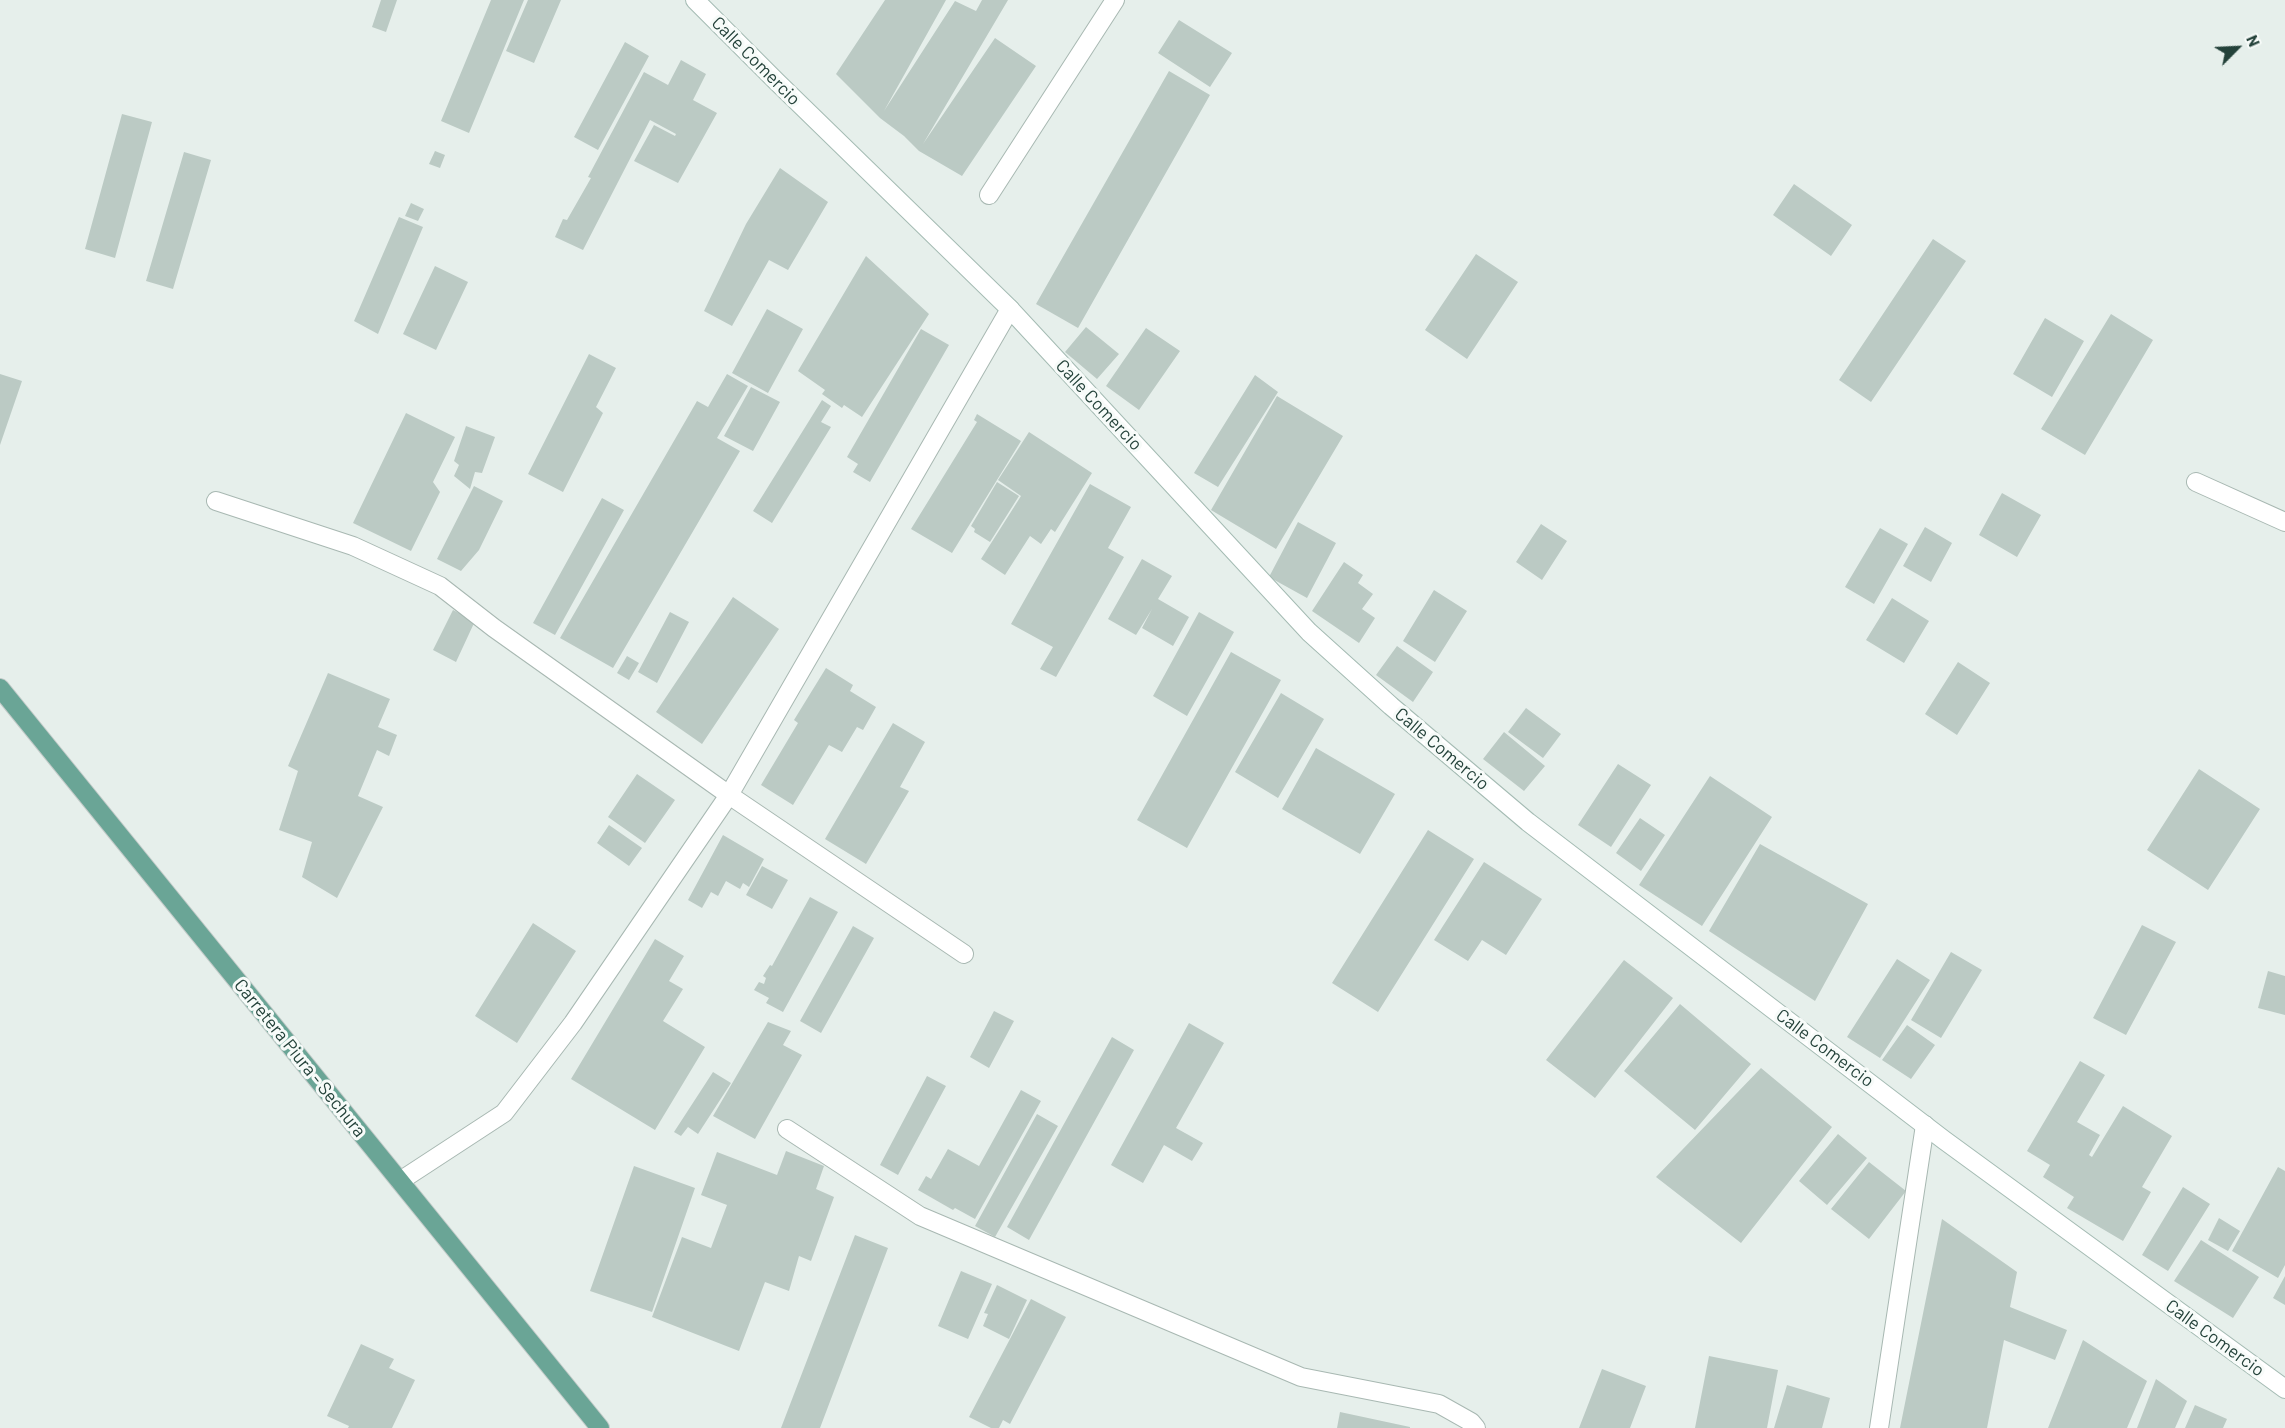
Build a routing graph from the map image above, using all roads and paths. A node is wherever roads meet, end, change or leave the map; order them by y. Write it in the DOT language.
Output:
graph roads {
  1 [pos="695,0"];
  2 [pos="1115,0"];
  3 [pos="989,195"];
  4 [pos="1010,309"];
  5 [pos="2196,482"];
  6 [pos="216,501"];
  7 [pos="2285,522"];
  8 [pos="0,688"];
  9 [pos="729,795"];
  10 [pos="964,954"];
  11 [pos="1925,1125"];
  12 [pos="787,1129"];
  13 [pos="400,1181"];
  14 [pos="2285,1389"];
  15 [pos="600,1428"];
  16 [pos="1476,1428"];
  17 [pos="1879,1428"];
  1 -- 4 [label="street, Calle Comercio"];
  2 -- 3 [label="street"];
  4 -- 9 [label="street"];
  4 -- 11 [label="street, Calle Comercio"];
  5 -- 7 [label="street"];
  6 -- 9 [label="street"];
  8 -- 13 [label="main road, Carretera Piura - Sechura"];
  9 -- 10 [label="street"];
  9 -- 13 [label="street"];
  11 -- 14 [label="street, Calle Comercio"];
  11 -- 17 [label="street"];
  12 -- 16 [label="street"];
  13 -- 15 [label="main road, Carretera Piura - Sechura"];
}
